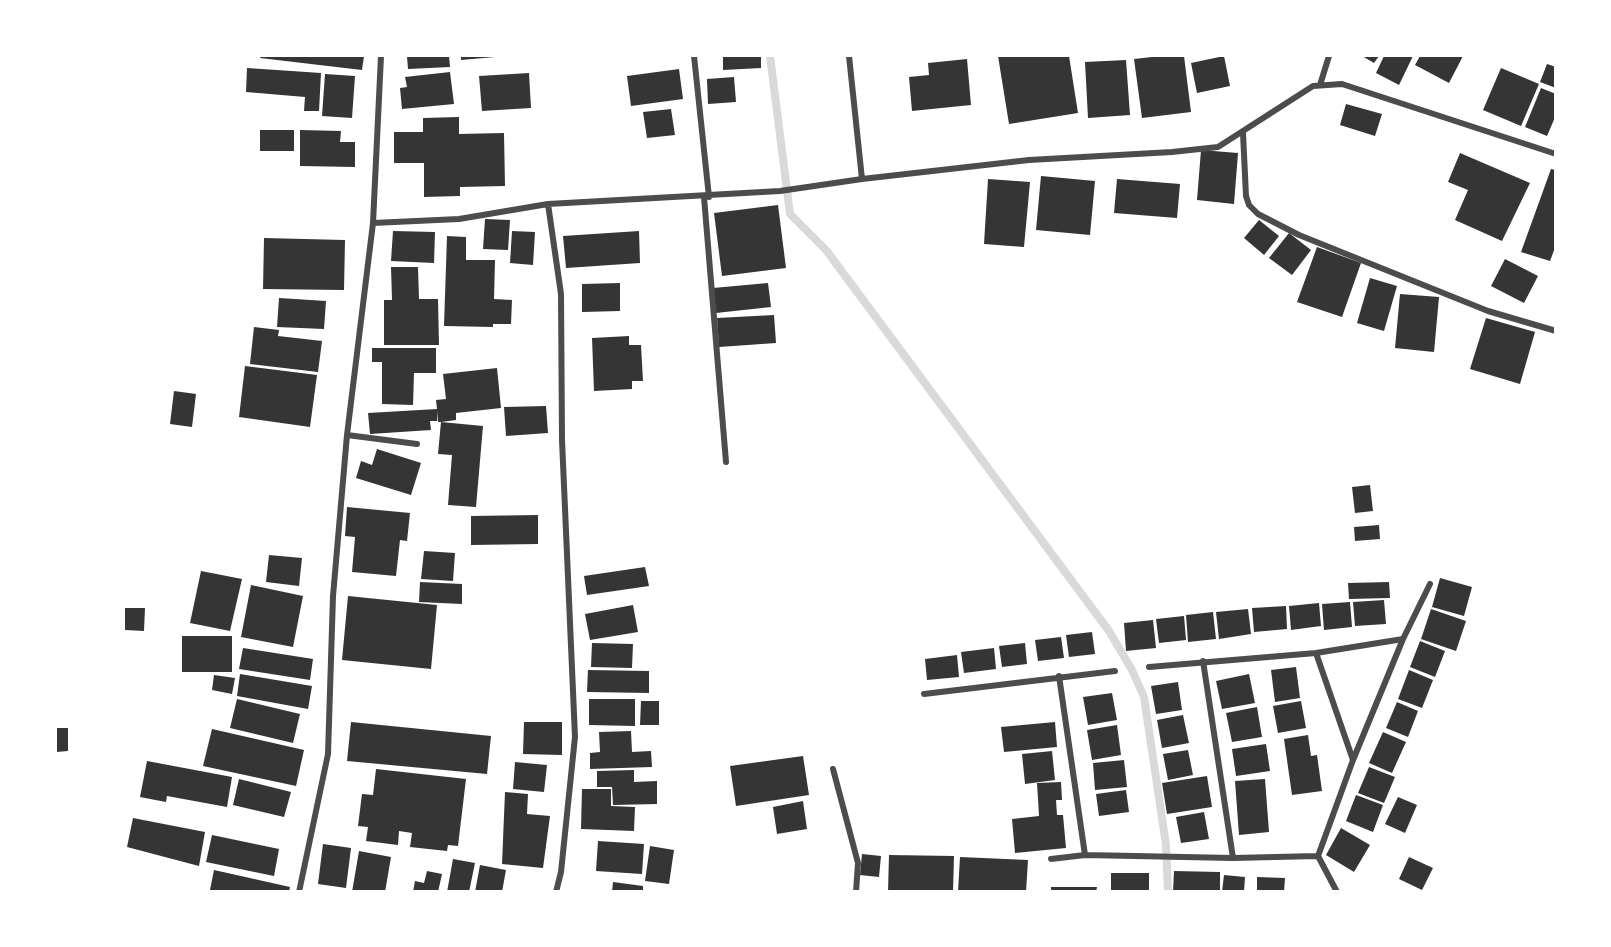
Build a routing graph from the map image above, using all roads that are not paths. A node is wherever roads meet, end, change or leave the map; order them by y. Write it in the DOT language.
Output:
graph roads {
  1 [pos="381,56"];
  2 [pos="694,56"];
  3 [pos="849,56"];
  4 [pos="1329,56"];
  5 [pos="1320,85"];
  6 [pos="1243,133"];
  7 [pos="1556,154"];
  8 [pos="862,179"];
  9 [pos="707,197"];
  10 [pos="548,204"];
  11 [pos="373,223"];
  12 [pos="1556,331"];
  13 [pos="347,435"];
  14 [pos="417,444"];
  15 [pos="726,462"];
  16 [pos="1430,584"];
  17 [pos="1403,639"];
  18 [pos="1316,653"];
  19 [pos="1203,661"];
  20 [pos="1149,667"];
  21 [pos="1115,671"];
  22 [pos="1059,676"];
  23 [pos="924,694"];
  24 [pos="1353,760"];
  25 [pos="833,769"];
  26 [pos="1085,855"];
  27 [pos="1318,856"];
  28 [pos="1233,858"];
  29 [pos="1051,859"];
  30 [pos="299,891"];
  31 [pos="556,891"];
  32 [pos="856,891"];
  33 [pos="1337,891"];
  1 -- 11 [label="street"];
  2 -- 9 [label="street"];
  3 -- 8 [label="street"];
  4 -- 5 [label="street"];
  5 -- 6 [label="street"];
  5 -- 7 [label="street"];
  6 -- 8 [label="street"];
  6 -- 12 [label="street"];
  8 -- 9 [label="street"];
  9 -- 10 [label="street"];
  9 -- 15 [label="street"];
  10 -- 11 [label="street"];
  10 -- 31 [label="street"];
  11 -- 13 [label="street"];
  13 -- 14 [label="street"];
  13 -- 30 [label="street"];
  16 -- 17 [label="street"];
  17 -- 18 [label="street"];
  17 -- 24 [label="street"];
  18 -- 19 [label="street"];
  18 -- 24 [label="street"];
  19 -- 20 [label="street"];
  19 -- 28 [label="street"];
  21 -- 22 [label="street"];
  22 -- 23 [label="street"];
  22 -- 26 [label="street"];
  24 -- 27 [label="street"];
  25 -- 32 [label="street"];
  26 -- 28 [label="street"];
  26 -- 29 [label="street"];
  27 -- 28 [label="street"];
  27 -- 33 [label="street"];
}
